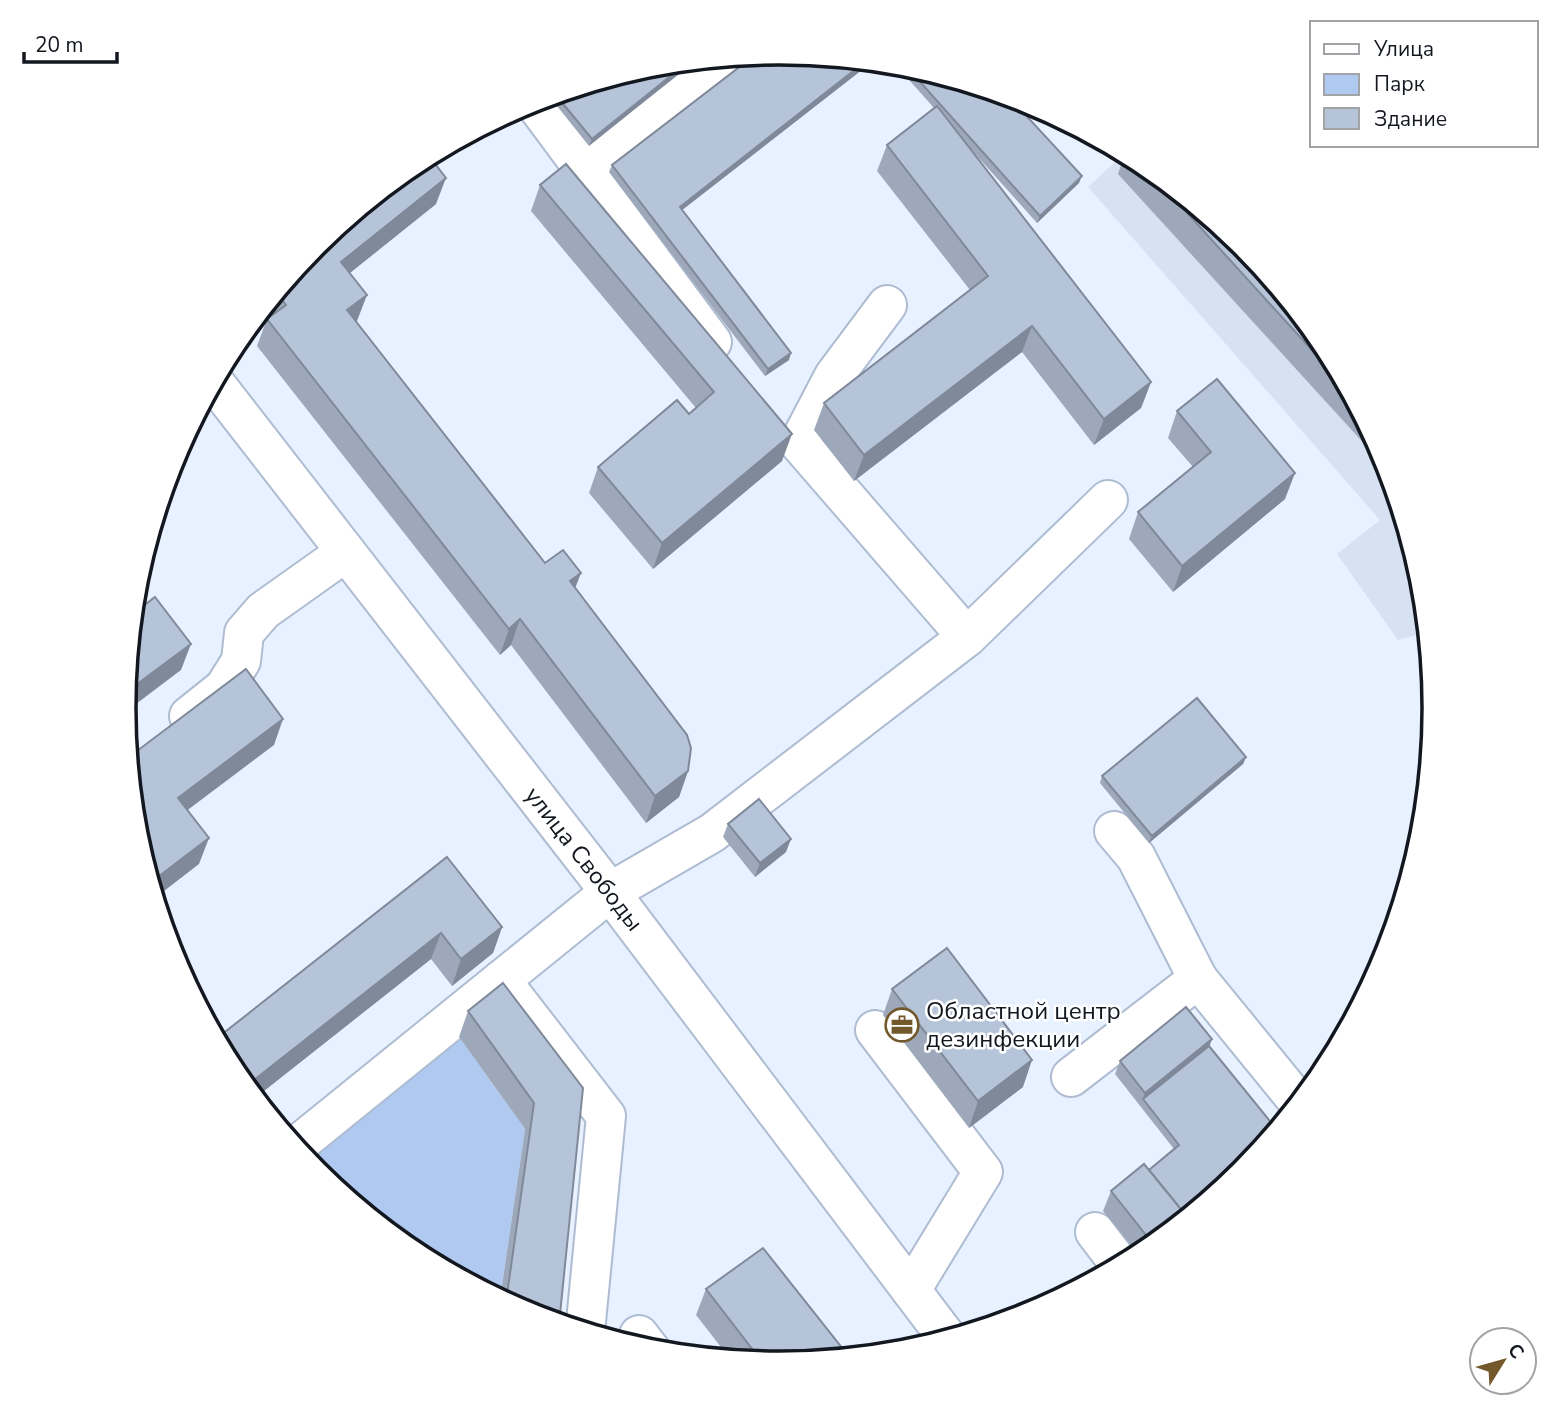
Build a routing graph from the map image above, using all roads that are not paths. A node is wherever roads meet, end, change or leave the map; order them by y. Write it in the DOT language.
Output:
graph roads {
  1 [pos="718,68"];
  2 [pos="541,111"];
  3 [pos="586,171"];
  4 [pos="887,305"];
  5 [pos="712,342"];
  6 [pos="220,390"];
  7 [pos="1108,500"];
  8 [pos="346,552"];
  9 [pos="967,637"];
  10 [pos="158,740"];
  11 [pos="1114,831"];
  12 [pos="610,892"];
  13 [pos="1198,979"];
  14 [pos="500,980"];
  15 [pos="875,1030"];
  16 [pos="1071,1077"];
  17 [pos="1293,1096"];
  18 [pos="303,1141"];
  19 [pos="1095,1232"];
  20 [pos="1115,1258"];
  21 [pos="911,1290"];
  22 [pos="586,1322"];
  23 [pos="942,1331"];
  1 -- 3 [label="street"];
  2 -- 3 [label="street"];
  3 -- 5 [label="street"];
  4 -- 9 [label="street"];
  6 -- 8 [label="street, улица Свободы"];
  7 -- 9 [label="street"];
  8 -- 10 [label="street"];
  8 -- 12 [label="street, улица Свободы"];
  9 -- 12 [label="street"];
  11 -- 13 [label="street"];
  12 -- 14 [label="street"];
  12 -- 21 [label="street, улица Свободы"];
  13 -- 16 [label="street"];
  13 -- 17 [label="street"];
  14 -- 18 [label="street"];
  14 -- 22 [label="street"];
  15 -- 21 [label="street"];
  19 -- 20 [label="street"];
  21 -- 23 [label="street, улица Свободы"];
}
